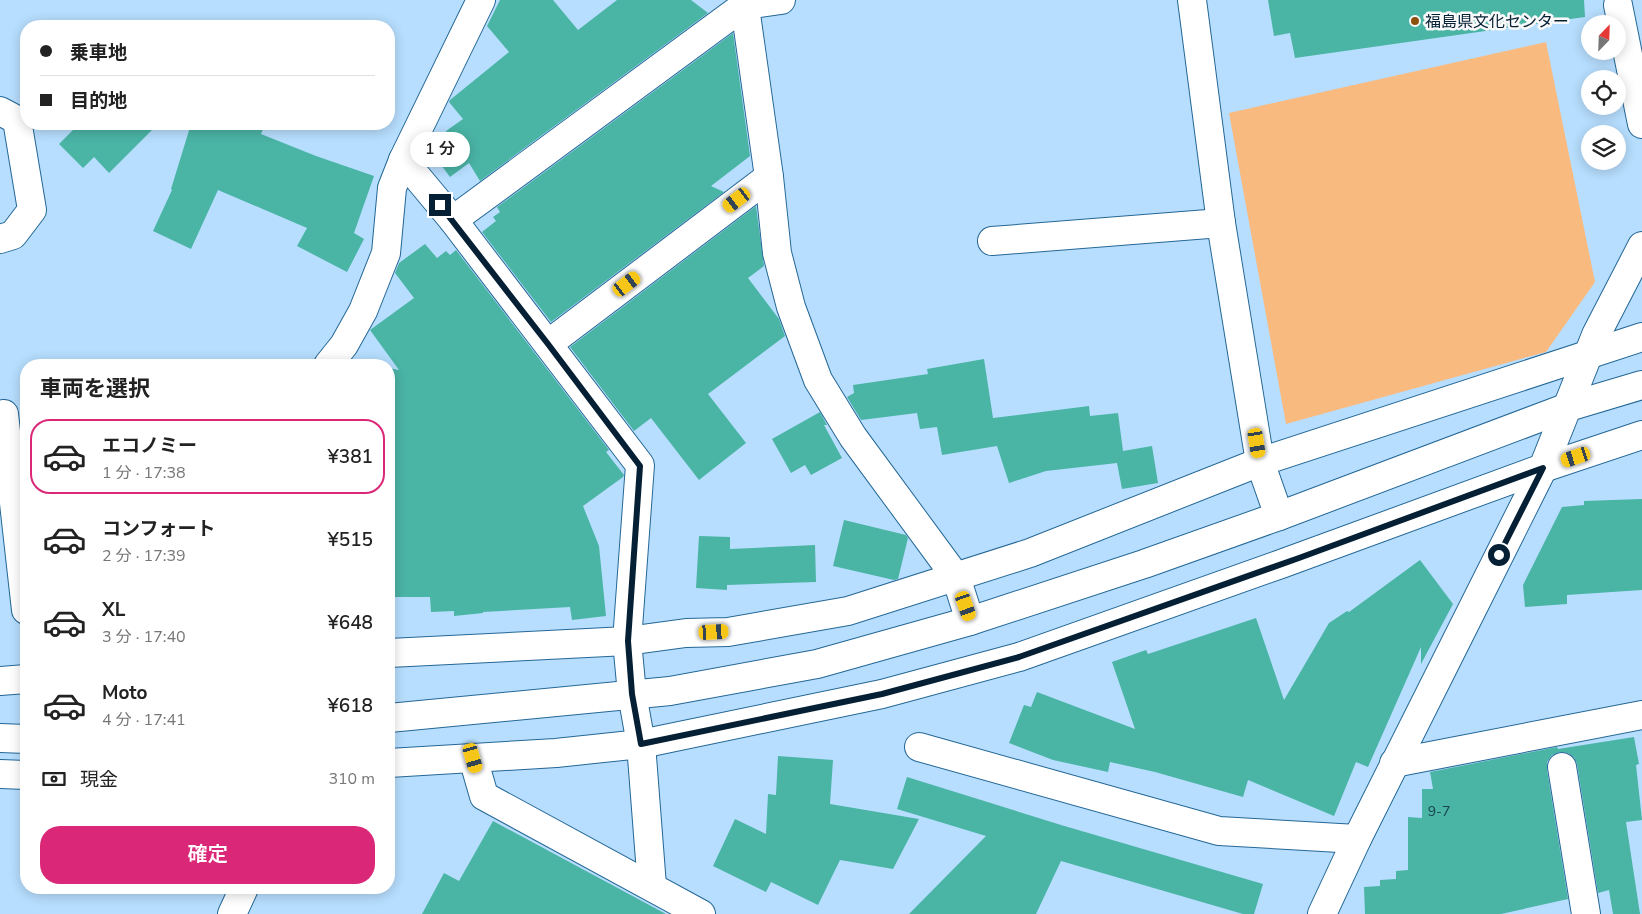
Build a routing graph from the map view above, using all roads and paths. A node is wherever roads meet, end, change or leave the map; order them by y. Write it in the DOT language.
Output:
graph roads {
  1 [pos="481,0"];
  2 [pos="781,0"];
  3 [pos="1192,0"];
  4 [pos="744,2"];
  5 [pos="1618,5"];
  6 [pos="0,111"];
  7 [pos="1642,124"];
  8 [pos="403,160"];
  9 [pos="769,177"];
  10 [pos="453,220"];
  11 [pos="1221,223"];
  12 [pos="0,239"];
  13 [pos="992,241"];
  14 [pos="1642,246"];
  15 [pos="1642,337"];
  16 [pos="548,344"];
  17 [pos="333,359"];
  18 [pos="1642,385"];
  19 [pos="1568,407"];
  20 [pos="4,414"];
  21 [pos="1642,435"];
  22 [pos="1260,462"];
  23 [pos="1543,468"];
  24 [pos="1279,516"];
  25 [pos="20,557"];
  26 [pos="956,577"];
  27 [pos="970,621"];
  28 [pos="628,641"];
  29 [pos="395,653"];
  30 [pos="20,680"];
  31 [pos="0,682"];
  32 [pos="632,694"];
  33 [pos="1642,715"];
  34 [pos="395,717"];
  35 [pos="0,738"];
  36 [pos="20,739"];
  37 [pos="641,744"];
  38 [pos="919,747"];
  39 [pos="473,758"];
  40 [pos="395,763"];
  41 [pos="1394,763"];
  42 [pos="1562,767"];
  43 [pos="0,774"];
  44 [pos="20,775"];
  45 [pos="1357,839"];
  46 [pos="652,886"];
  47 [pos="241,894"];
  48 [pos="692,912"];
  49 [pos="232,914"];
  50 [pos="1322,914"];
  51 [pos="1586,914"];
  1 -- 8 [label="street"];
  2 -- 4 [label="street"];
  3 -- 11 [label="street"];
  4 -- 9 [label="street"];
  4 -- 10 [label="street"];
  5 -- 7 [label="street"];
  6 -- 12 [label="street"];
  8 -- 10 [label="street"];
  8 -- 17 [label="street"];
  9 -- 16 [label="street"];
  9 -- 26 [label="street"];
  10 -- 16 [label="street"];
  11 -- 13 [label="street"];
  11 -- 22 [label="street"];
  14 -- 19 [label="street"];
  15 -- 22 [label="street"];
  16 -- 28 [label="street"];
  18 -- 19 [label="street"];
  19 -- 23 [label="street"];
  19 -- 24 [label="street"];
  20 -- 25 [label="street"];
  21 -- 23 [label="street"];
  22 -- 24 [label="street"];
  22 -- 26 [label="street"];
  23 -- 37 [label="street"];
  23 -- 41 [label="street"];
  24 -- 27 [label="street"];
  26 -- 27 [label="street"];
  26 -- 28 [label="street"];
  27 -- 32 [label="street"];
  28 -- 29 [label="street"];
  28 -- 32 [label="street"];
  30 -- 31 [label="street"];
  32 -- 34 [label="street"];
  32 -- 37 [label="street"];
  33 -- 41 [label="street"];
  35 -- 36 [label="street"];
  37 -- 39 [label="street"];
  37 -- 46 [label="street"];
  38 -- 45 [label="street"];
  39 -- 40 [label="street"];
  39 -- 46 [label="street"];
  41 -- 45 [label="street"];
  42 -- 51 [label="street"];
  43 -- 44 [label="street"];
  45 -- 50 [label="street"];
  46 -- 48 [label="street"];
  47 -- 49 [label="street"];
}
